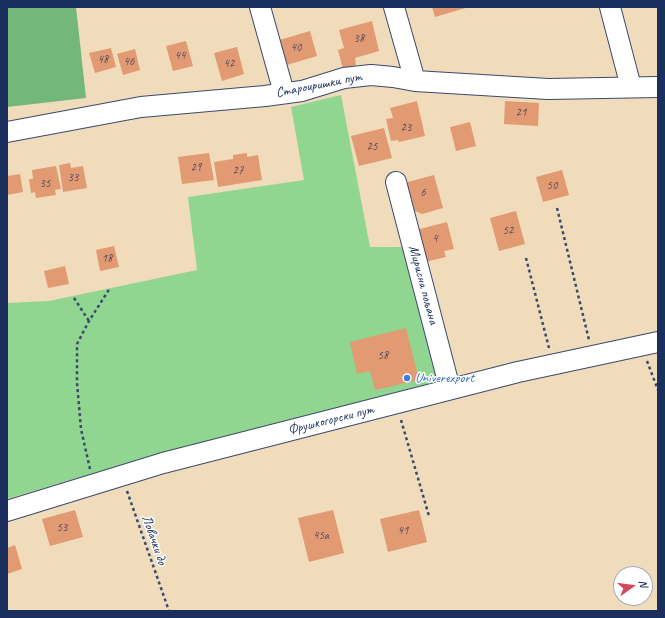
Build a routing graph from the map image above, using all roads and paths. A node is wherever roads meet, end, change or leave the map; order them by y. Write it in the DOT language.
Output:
graph roads {
  1 [pos="260,7"];
  2 [pos="394,7"];
  3 [pos="610,7"];
  4 [pos="415,81"];
  5 [pos="631,87"];
  6 [pos="658,87"];
  7 [pos="284,93"];
  8 [pos="7,132"];
  9 [pos="396,182"];
  10 [pos="557,208"];
  11 [pos="526,258"];
  12 [pos="110,288"];
  13 [pos="74,298"];
  14 [pos="89,320"];
  15 [pos="650,344"];
  16 [pos="593,356"];
  17 [pos="553,364"];
  18 [pos="450,389"];
  19 [pos="658,390"];
  20 [pos="396,404"];
  21 [pos="121,476"];
  22 [pos="93,485"];
  23 [pos="7,510"];
  24 [pos="428,516"];
  25 [pos="169,611"];
  1 -- 7 [label="street"];
  2 -- 4 [label="street"];
  3 -- 5 [label="street"];
  4 -- 5 [label="street, Староиришки пут"];
  4 -- 7 [label="street, Староиришки пут"];
  5 -- 6 [label="street, Староиришки пут"];
  7 -- 8 [label="street, Староиришки пут"];
  9 -- 18 [label="street, Мирисна пољана"];
  10 -- 16 [label="path"];
  11 -- 17 [label="path"];
  12 -- 14 [label="path"];
  13 -- 14 [label="path"];
  14 -- 22 [label="path"];
  15 -- 16 [label="street, Фрушкогорски пут"];
  15 -- 19 [label="path"];
  16 -- 17 [label="street, Фрушкогорски пут"];
  17 -- 18 [label="street, Фрушкогорски пут"];
  18 -- 20 [label="street, Фрушкогорски пут"];
  20 -- 21 [label="street, Фрушкогорски пут"];
  20 -- 24 [label="path"];
  21 -- 22 [label="street, Фрушкогорски пут"];
  21 -- 25 [label="path, Ловачки до"];
  22 -- 23 [label="street, Фрушкогорски пут"];
}
